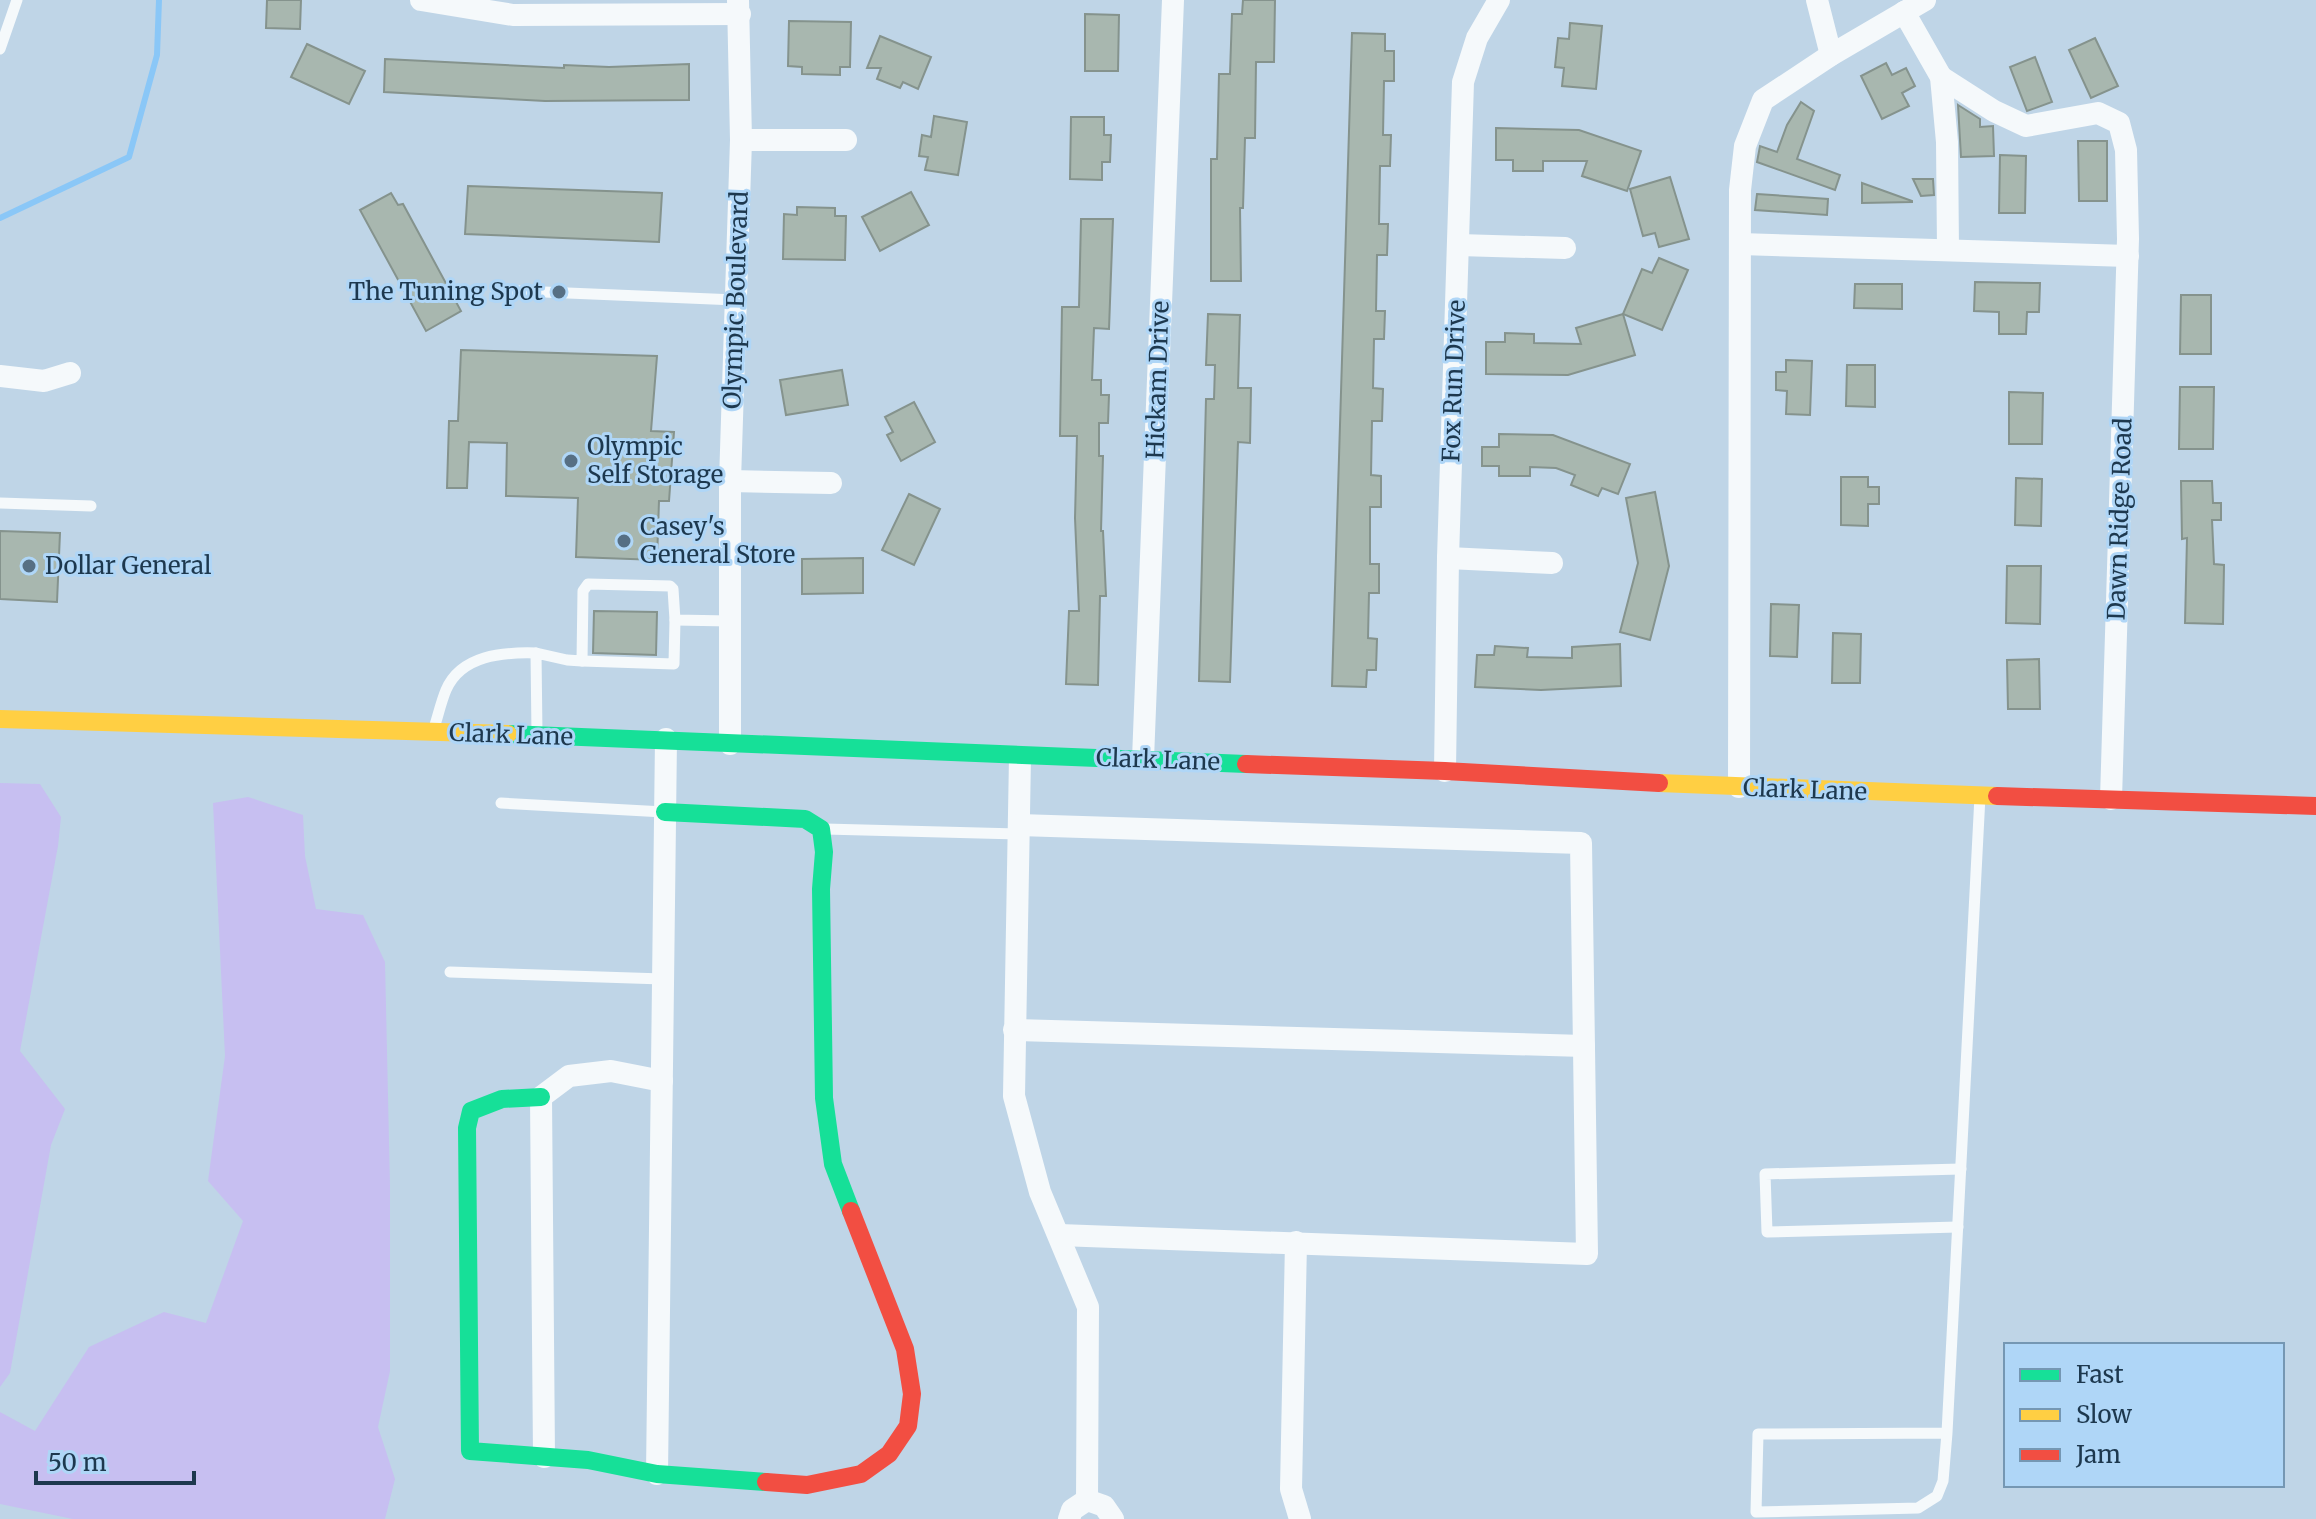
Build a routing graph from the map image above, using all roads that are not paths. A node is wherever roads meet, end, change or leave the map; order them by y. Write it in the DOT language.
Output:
graph roads {
  1 [pos="421,0"];
  2 [pos="1173,0"];
  3 [pos="1499,0"];
  4 [pos="1817,0"];
  5 [pos="1925,0"];
  6 [pos="16,1"];
  7 [pos="0,4"];
  8 [pos="739,7"];
  9 [pos="1904,12"];
  10 [pos="0,46"];
  11 [pos="1831,55"];
  12 [pos="1941,77"];
  13 [pos="741,140"];
  14 [pos="846,140"];
  15 [pos="1740,244"];
  16 [pos="1459,245"];
  17 [pos="1565,248"];
  18 [pos="2128,248"];
  19 [pos="1948,250"];
  20 [pos="496,290"];
  21 [pos="736,300"];
  22 [pos="70,373"];
  23 [pos="0,376"];
  24 [pos="730,481"];
  25 [pos="831,483"];
  26 [pos="0,503"];
  27 [pos="91,506"];
  28 [pos="1448,558"];
  29 [pos="1552,563"];
  30 [pos="675,620"];
  31 [pos="731,621"];
  32 [pos="536,653"];
  33 [pos="582,661"];
  34 [pos="0,719"];
  35 [pos="433,732"];
  36 [pos="537,735"];
  37 [pos="666,739"];
  38 [pos="730,744"];
  39 [pos="1020,757"];
  40 [pos="1143,759"];
  41 [pos="1445,771"];
  42 [pos="1739,787"];
  43 [pos="1980,795"];
  44 [pos="2111,799"];
  45 [pos="501,803"];
  46 [pos="2316,806"];
  47 [pos="665,812"];
  48 [pos="821,829"];
  49 [pos="1019,830"];
  50 [pos="450,972"];
  51 [pos="663,979"];
  52 [pos="1014,1030"];
  53 [pos="1584,1046"];
  54 [pos="662,1081"];
  55 [pos="541,1097"];
  56 [pos="1961,1169"];
  57 [pos="1958,1227"];
  58 [pos="1059,1235"];
  59 [pos="1296,1242"];
  60 [pos="1947,1433"];
  61 [pos="544,1457"];
  62 [pos="657,1474"];
  63 [pos="1087,1500"];
  64 [pos="1069,1519"];
  65 [pos="1113,1519"];
  66 [pos="1300,1519"];
  1 -- 8 [label="street"];
  2 -- 40 [label="street, Hickam Drive"];
  3 -- 16 [label="street, Fox Run Drive"];
  4 -- 11 [label="street"];
  5 -- 9 [label="street"];
  6 -- 7 [label="lane"];
  6 -- 10 [label="lane"];
  8 -- 13 [label="street, Olympic Boulevard"];
  9 -- 11 [label="street"];
  9 -- 12 [label="street"];
  11 -- 15 [label="street"];
  12 -- 18 [label="street, Dawn Ridge Road"];
  12 -- 19 [label="street"];
  13 -- 14 [label="street"];
  13 -- 21 [label="street, Olympic Boulevard"];
  15 -- 19 [label="street"];
  15 -- 42 [label="street"];
  16 -- 17 [label="street"];
  16 -- 28 [label="street, Fox Run Drive"];
  18 -- 19 [label="street"];
  18 -- 44 [label="street, Dawn Ridge Road"];
  20 -- 21 [label="lane"];
  21 -- 24 [label="street, Olympic Boulevard"];
  22 -- 23 [label="street"];
  24 -- 25 [label="street"];
  24 -- 31 [label="street, Olympic Boulevard"];
  26 -- 27 [label="lane"];
  28 -- 29 [label="street"];
  28 -- 41 [label="street, Fox Run Drive"];
  30 -- 31 [label="lane"];
  30 -- 33 [label="lane"];
  30 -- 33 [label="lane"];
  31 -- 38 [label="street, Olympic Boulevard"];
  32 -- 33 [label="lane"];
  32 -- 35 [label="lane"];
  32 -- 36 [label="lane"];
  34 -- 35 [label="main road, Clark Lane"];
  35 -- 36 [label="main road, Clark Lane"];
  36 -- 37 [label="main road, Clark Lane"];
  37 -- 38 [label="main road, Clark Lane"];
  37 -- 47 [label="street"];
  38 -- 39 [label="main road, Clark Lane"];
  39 -- 40 [label="main road, Clark Lane"];
  39 -- 49 [label="street"];
  40 -- 41 [label="main road, Clark Lane"];
  41 -- 42 [label="main road, Clark Lane"];
  42 -- 43 [label="main road, Clark Lane"];
  43 -- 44 [label="main road, Clark Lane"];
  43 -- 56 [label="lane"];
  44 -- 46 [label="main road, Clark Lane"];
  45 -- 47 [label="lane"];
  47 -- 48 [label="main road"];
  47 -- 51 [label="street"];
  48 -- 49 [label="lane"];
  48 -- 62 [label="main road"];
  49 -- 52 [label="street"];
  49 -- 53 [label="street"];
  50 -- 51 [label="lane"];
  51 -- 54 [label="street"];
  52 -- 53 [label="street"];
  52 -- 58 [label="street"];
  53 -- 59 [label="street"];
  54 -- 55 [label="street"];
  54 -- 62 [label="street"];
  55 -- 61 [label="street"];
  55 -- 61 [label="main road"];
  56 -- 57 [label="lane"];
  56 -- 57 [label="lane"];
  57 -- 60 [label="lane"];
  58 -- 59 [label="street"];
  58 -- 63 [label="street"];
  59 -- 66 [label="street"];
  60 -- 60 [label="lane"];
  61 -- 62 [label="main road"];
  63 -- 64 [label="street"];
  63 -- 65 [label="street"];
}
